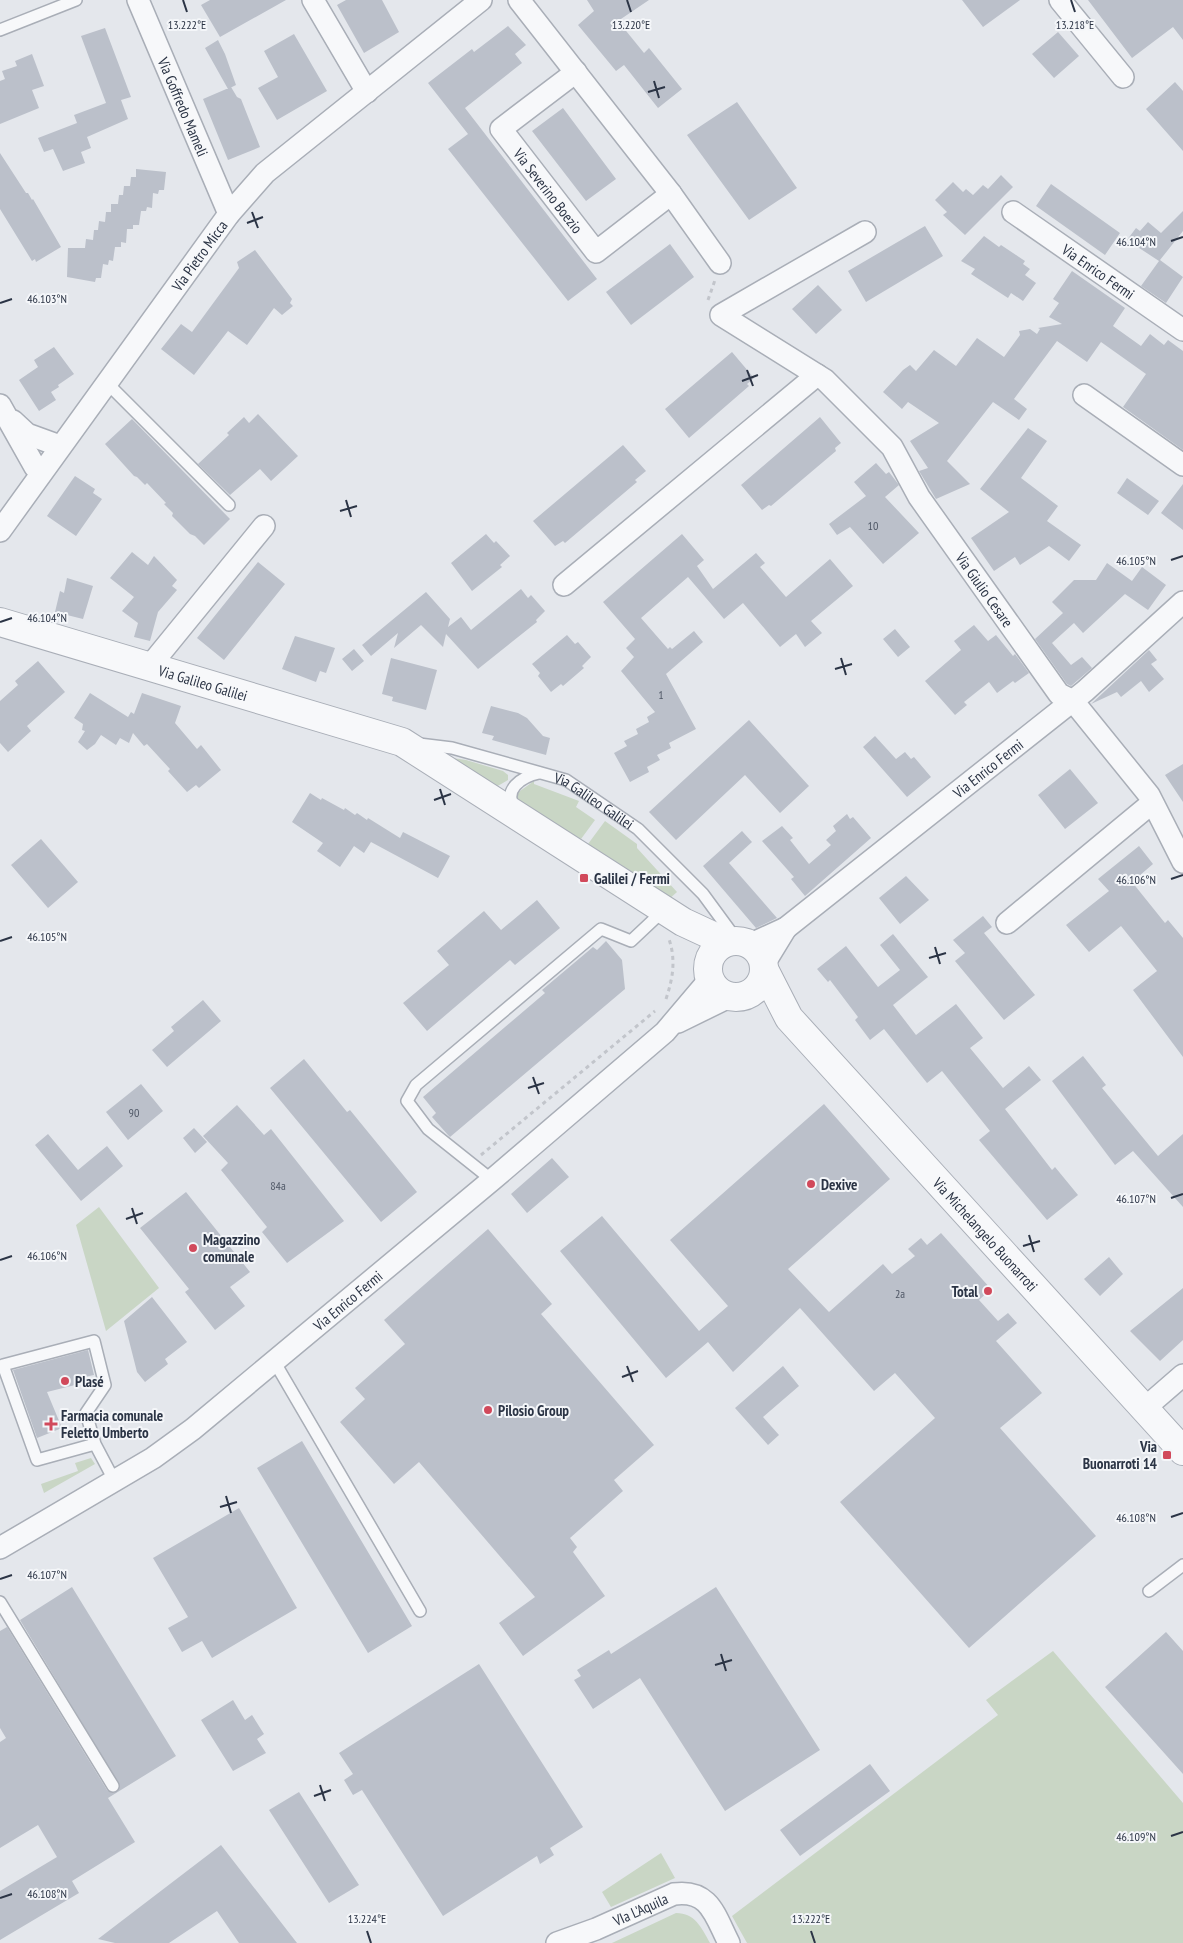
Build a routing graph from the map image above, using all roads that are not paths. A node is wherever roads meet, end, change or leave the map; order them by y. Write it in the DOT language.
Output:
graph roads {
  1 [pos="76,0"];
  2 [pos="138,0"];
  3 [pos="313,0"];
  4 [pos="481,0"];
  5 [pos="519,0"];
  6 [pos="1060,0"];
  7 [pos="0,30"];
  8 [pos="576,72"];
  9 [pos="1123,77"];
  10 [pos="367,92"];
  11 [pos="671,194"];
  12 [pos="1013,212"];
  13 [pos="229,214"];
  14 [pos="865,232"];
  15 [pos="720,263"];
  16 [pos="1183,330"];
  17 [pos="818,375"];
  18 [pos="107,383"];
  19 [pos="1084,395"];
  20 [pos="3,409"];
  21 [pos="60,446"];
  22 [pos="1183,465"];
  23 [pos="42,472"];
  24 [pos="229,505"];
  25 [pos="264,526"];
  26 [pos="0,531"];
  27 [pos="564,585"];
  28 [pos="1183,602"];
  29 [pos="0,622"];
  30 [pos="149,668"];
  31 [pos="1073,701"];
  32 [pos="402,742"];
  33 [pos="540,773"];
  34 [pos="1152,803"];
  35 [pos="521,816"];
  36 [pos="1183,862"];
  37 [pos="672,922"];
  38 [pos="1008,923"];
  39 [pos="749,952"];
  40 [pos="722,985"];
  41 [pos="789,1018"];
  42 [pos="492,1180"];
  43 [pos="274,1361"];
  44 [pos="1183,1375"];
  45 [pos="1145,1408"];
  46 [pos="95,1444"];
  47 [pos="1183,1451"];
  48 [pos="114,1482"];
  49 [pos="0,1548"];
  50 [pos="1183,1565"];
  51 [pos="1149,1591"];
  52 [pos="0,1602"];
  53 [pos="420,1611"];
  54 [pos="113,1786"];
  55 [pos="557,1943"];
  56 [pos="729,1943"];
  1 -- 7 [label="lane"];
  2 -- 13 [label="street, Via Goffredo Mameli"];
  3 -- 10 [label="street"];
  4 -- 10 [label="street, Via Pietro Micca"];
  5 -- 8 [label="street"];
  6 -- 9 [label="street"];
  8 -- 11 [label="street"];
  8 -- 11 [label="street, Via Severino Boezio"];
  10 -- 13 [label="street, Via Pietro Micca"];
  11 -- 15 [label="street"];
  12 -- 16 [label="street, Via Enrico Fermi"];
  13 -- 18 [label="street, Via Pietro Micca"];
  14 -- 17 [label="street, Via Giulio Cesare"];
  17 -- 27 [label="street"];
  17 -- 31 [label="street, Via Giulio Cesare"];
  18 -- 21 [label="street, Via Pietro Micca"];
  18 -- 24 [label="lane"];
  19 -- 22 [label="street"];
  20 -- 21 [label="street"];
  20 -- 23 [label="street"];
  21 -- 23 [label="street, Via Pietro Micca"];
  23 -- 26 [label="street, Via Pietro Micca"];
  25 -- 30 [label="street, Via Galileo Galilei"];
  28 -- 31 [label="street, Via Enrico Fermi"];
  29 -- 30 [label="street, Via Galileo Galilei"];
  30 -- 32 [label="street, Via Galileo Galilei"];
  31 -- 34 [label="street, Via Giulio Cesare"];
  31 -- 39 [label="street, Via Enrico Fermi"];
  32 -- 33 [label="lane, Via Galileo Galilei"];
  32 -- 35 [label="street, Via Galileo Galilei"];
  33 -- 35 [label="lane"];
  33 -- 39 [label="lane, Via Galileo Galilei"];
  34 -- 36 [label="street, Via Giulio Cesare"];
  34 -- 38 [label="street"];
  35 -- 37 [label="street, Via Galileo Galilei"];
  37 -- 39 [label="street, Via Galileo Galilei"];
  37 -- 40 [label="street, Via Galileo Galilei"];
  37 -- 42 [label="lane"];
  39 -- 40 [label="street"];
  39 -- 40 [label="street"];
  39 -- 41 [label="street, Via Michelangelo Buonarroti"];
  40 -- 41 [label="street, Via Michelangelo Buonarroti"];
  40 -- 42 [label="street, Via Enrico Fermi"];
  41 -- 45 [label="street, Via Michelangelo Buonarroti"];
  42 -- 43 [label="street, Via Enrico Fermi"];
  43 -- 48 [label="street, Via Enrico Fermi"];
  43 -- 53 [label="lane"];
  44 -- 45 [label="street"];
  45 -- 47 [label="street, Via Michelangelo Buonarroti"];
  46 -- 46 [label="lane"];
  46 -- 48 [label="lane"];
  48 -- 49 [label="street, Via Enrico Fermi"];
  50 -- 51 [label="lane"];
  52 -- 54 [label="lane"];
  55 -- 56 [label="street, VIa L'Aquila"];
}
